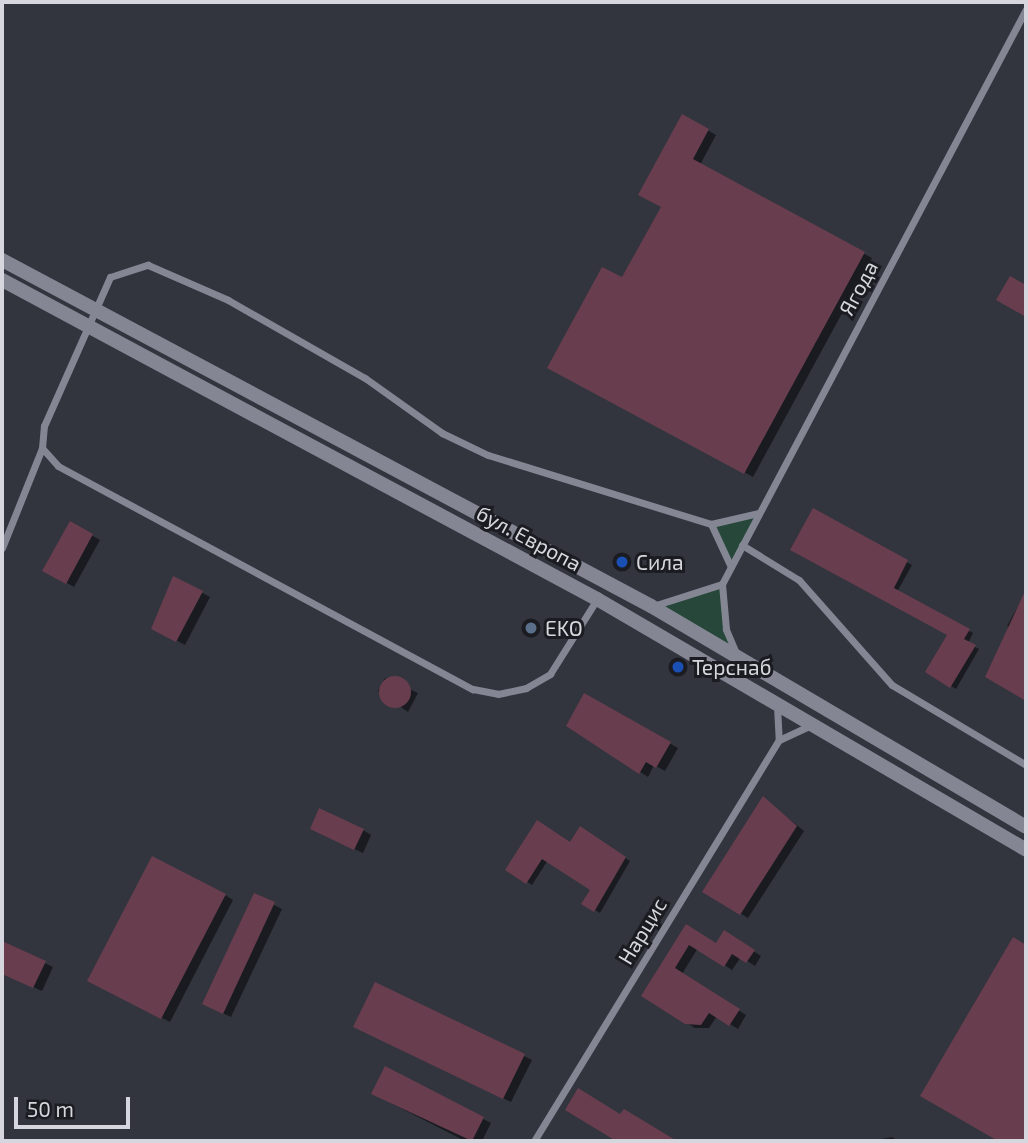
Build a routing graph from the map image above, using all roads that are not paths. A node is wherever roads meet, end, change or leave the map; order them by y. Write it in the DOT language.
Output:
graph roads {
  1 [pos="1026,9"];
  2 [pos="2,260"];
  3 [pos="2,280"];
  4 [pos="41,448"];
  5 [pos="758,513"];
  6 [pos="711,524"];
  7 [pos="742,545"];
  8 [pos="2,548"];
  9 [pos="731,567"];
  10 [pos="722,584"];
  11 [pos="597,599"];
  12 [pos="651,606"];
  13 [pos="737,657"];
  14 [pos="777,704"];
  15 [pos="812,725"];
  16 [pos="779,740"];
  17 [pos="1026,765"];
  18 [pos="1026,827"];
  19 [pos="1026,850"];
  20 [pos="534,1141"];
  1 -- 5 [label="street, Ягода"];
  2 -- 12 [label="main road, бул. Европа"];
  3 -- 11 [label="main road, бул. Европа"];
  4 -- 6 [label="street"];
  4 -- 8 [label="street"];
  4 -- 11 [label="street"];
  5 -- 6 [label="street"];
  5 -- 7 [label="street, Ягода"];
  6 -- 9 [label="street"];
  7 -- 9 [label="street, Ягода"];
  7 -- 17 [label="street"];
  9 -- 10 [label="street, Ягода"];
  10 -- 12 [label="street"];
  10 -- 13 [label="street"];
  11 -- 14 [label="main road, бул. Европа"];
  12 -- 13 [label="main road, бул. Европа"];
  13 -- 18 [label="main road, бул. Европа"];
  14 -- 15 [label="main road, бул. Европа"];
  14 -- 16 [label="street"];
  15 -- 16 [label="street"];
  15 -- 19 [label="main road, бул. Европа"];
  16 -- 20 [label="street, Нарцис"];
}
